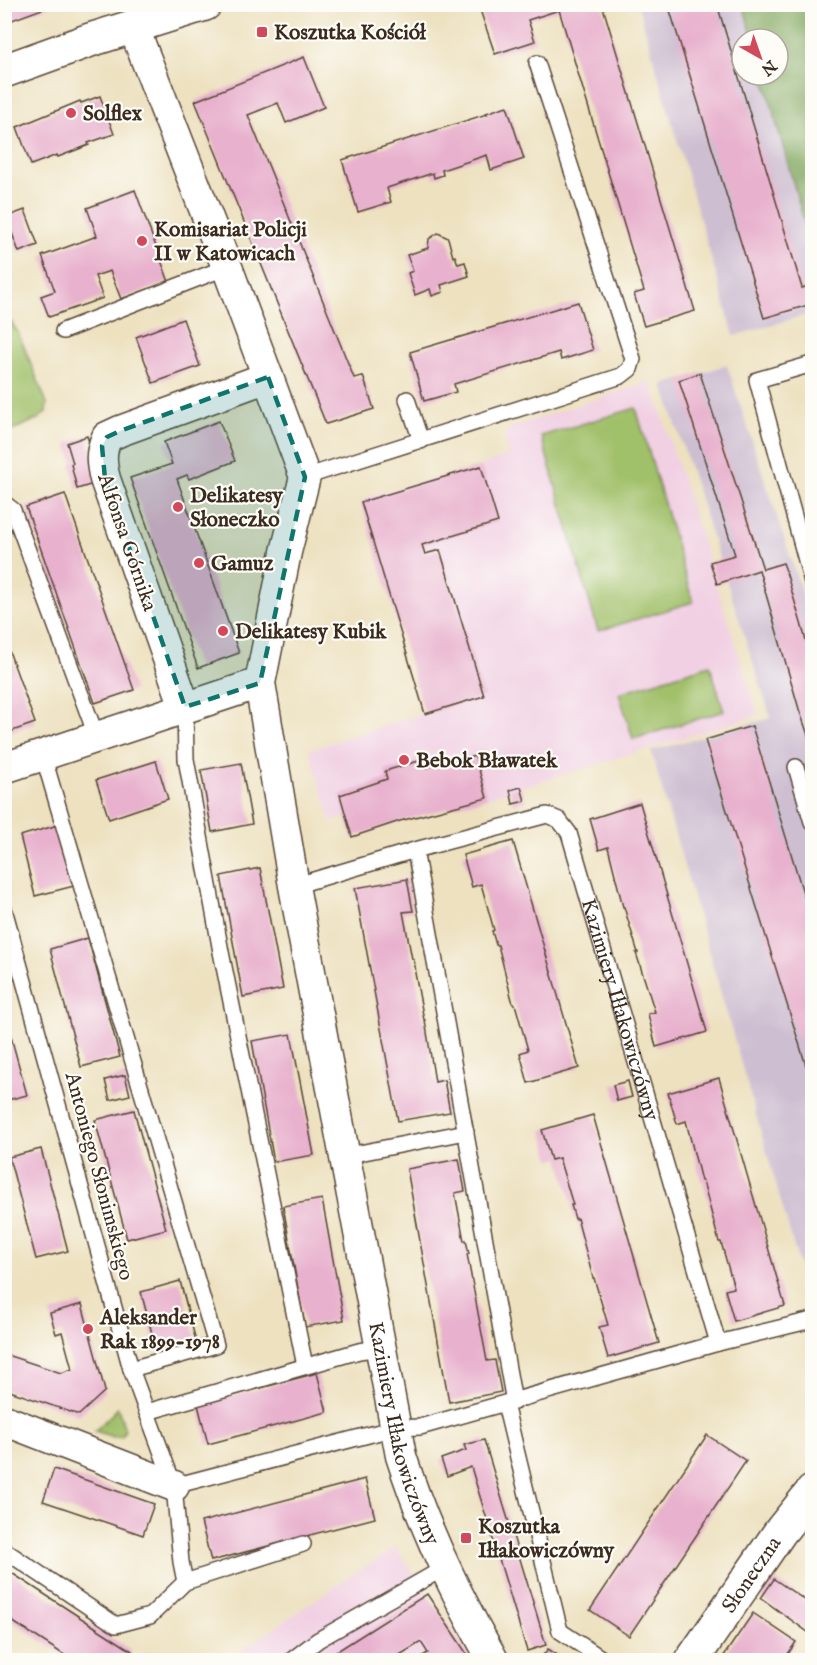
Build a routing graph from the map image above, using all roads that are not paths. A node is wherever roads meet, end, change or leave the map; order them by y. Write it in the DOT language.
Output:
graph roads {
  1 [pos="205,4"];
  2 [pos="134,26"];
  3 [pos="537,63"];
  4 [pos="4,71"];
  5 [pos="227,267"];
  6 [pos="63,331"];
  7 [pos="813,364"];
  8 [pos="268,377"];
  9 [pos="407,399"];
  10 [pos="421,441"];
  11 [pos="305,477"];
  12 [pos="4,503"];
  13 [pos="813,582"];
  14 [pos="260,683"];
  15 [pos="185,707"];
  16 [pos="97,738"];
  17 [pos="43,755"];
  18 [pos="795,767"];
  19 [pos="4,768"];
  20 [pos="813,822"];
  21 [pos="415,850"];
  22 [pos="294,886"];
  23 [pos="4,909"];
  24 [pos="466,1132"];
  25 [pos="344,1156"];
  26 [pos="813,1320"];
  27 [pos="718,1343"];
  28 [pos="380,1348"];
  29 [pos="305,1366"];
  30 [pos="131,1370"];
  31 [pos="510,1403"];
  32 [pos="147,1412"];
  33 [pos="4,1419"];
  34 [pos="395,1428"];
  35 [pos="174,1486"];
  36 [pos="813,1492"];
  37 [pos="303,1544"];
  38 [pos="4,1551"];
  39 [pos="444,1569"];
  40 [pos="185,1582"];
  41 [pos="292,1660"];
  42 [pos="493,1660"];
  43 [pos="604,1660"];
  44 [pos="692,1660"];
  1 -- 2 [label="street"];
  2 -- 4 [label="street"];
  2 -- 5 [label="street"];
  3 -- 10 [label="lane"];
  5 -- 6 [label="lane"];
  5 -- 8 [label="street"];
  7 -- 13 [label="lane"];
  8 -- 11 [label="street"];
  8 -- 15 [label="street, Alfonsa Górnika"];
  9 -- 10 [label="lane"];
  10 -- 11 [label="lane"];
  11 -- 14 [label="street, Kazimiery Iłłakowiczówny"];
  12 -- 16 [label="lane"];
  14 -- 15 [label="street"];
  14 -- 22 [label="street, Kazimiery Iłłakowiczówny"];
  15 -- 16 [label="street"];
  15 -- 29 [label="lane"];
  16 -- 17 [label="street"];
  17 -- 19 [label="street"];
  17 -- 30 [label="lane"];
  18 -- 20 [label="lane"];
  21 -- 22 [label="lane, Kazimiery Iłłakowiczówny"];
  21 -- 24 [label="lane"];
  21 -- 27 [label="lane, Kazimiery Iłłakowiczówny"];
  22 -- 25 [label="street, Kazimiery Iłłakowiczówny"];
  23 -- 30 [label="lane, Antoniego Słonimskiego"];
  24 -- 25 [label="lane"];
  24 -- 31 [label="lane"];
  25 -- 28 [label="street, Kazimiery Iłłakowiczówny"];
  26 -- 27 [label="lane"];
  27 -- 31 [label="lane"];
  28 -- 29 [label="lane"];
  28 -- 34 [label="street, Kazimiery Iłłakowiczówny"];
  29 -- 32 [label="lane"];
  30 -- 32 [label="lane, Antoniego Słonimskiego"];
  31 -- 34 [label="lane"];
  31 -- 43 [label="lane"];
  32 -- 35 [label="lane, Antoniego Słonimskiego"];
  33 -- 35 [label="street"];
  34 -- 35 [label="lane"];
  34 -- 39 [label="street, Kazimiery Iłłakowiczówny"];
  35 -- 40 [label="lane, Antoniego Słonimskiego"];
  36 -- 44 [label="street, Słoneczna"];
  37 -- 40 [label="lane"];
  38 -- 40 [label="lane"];
  39 -- 41 [label="lane"];
  39 -- 42 [label="street, Kazimiery Iłłakowiczówny"];
}
